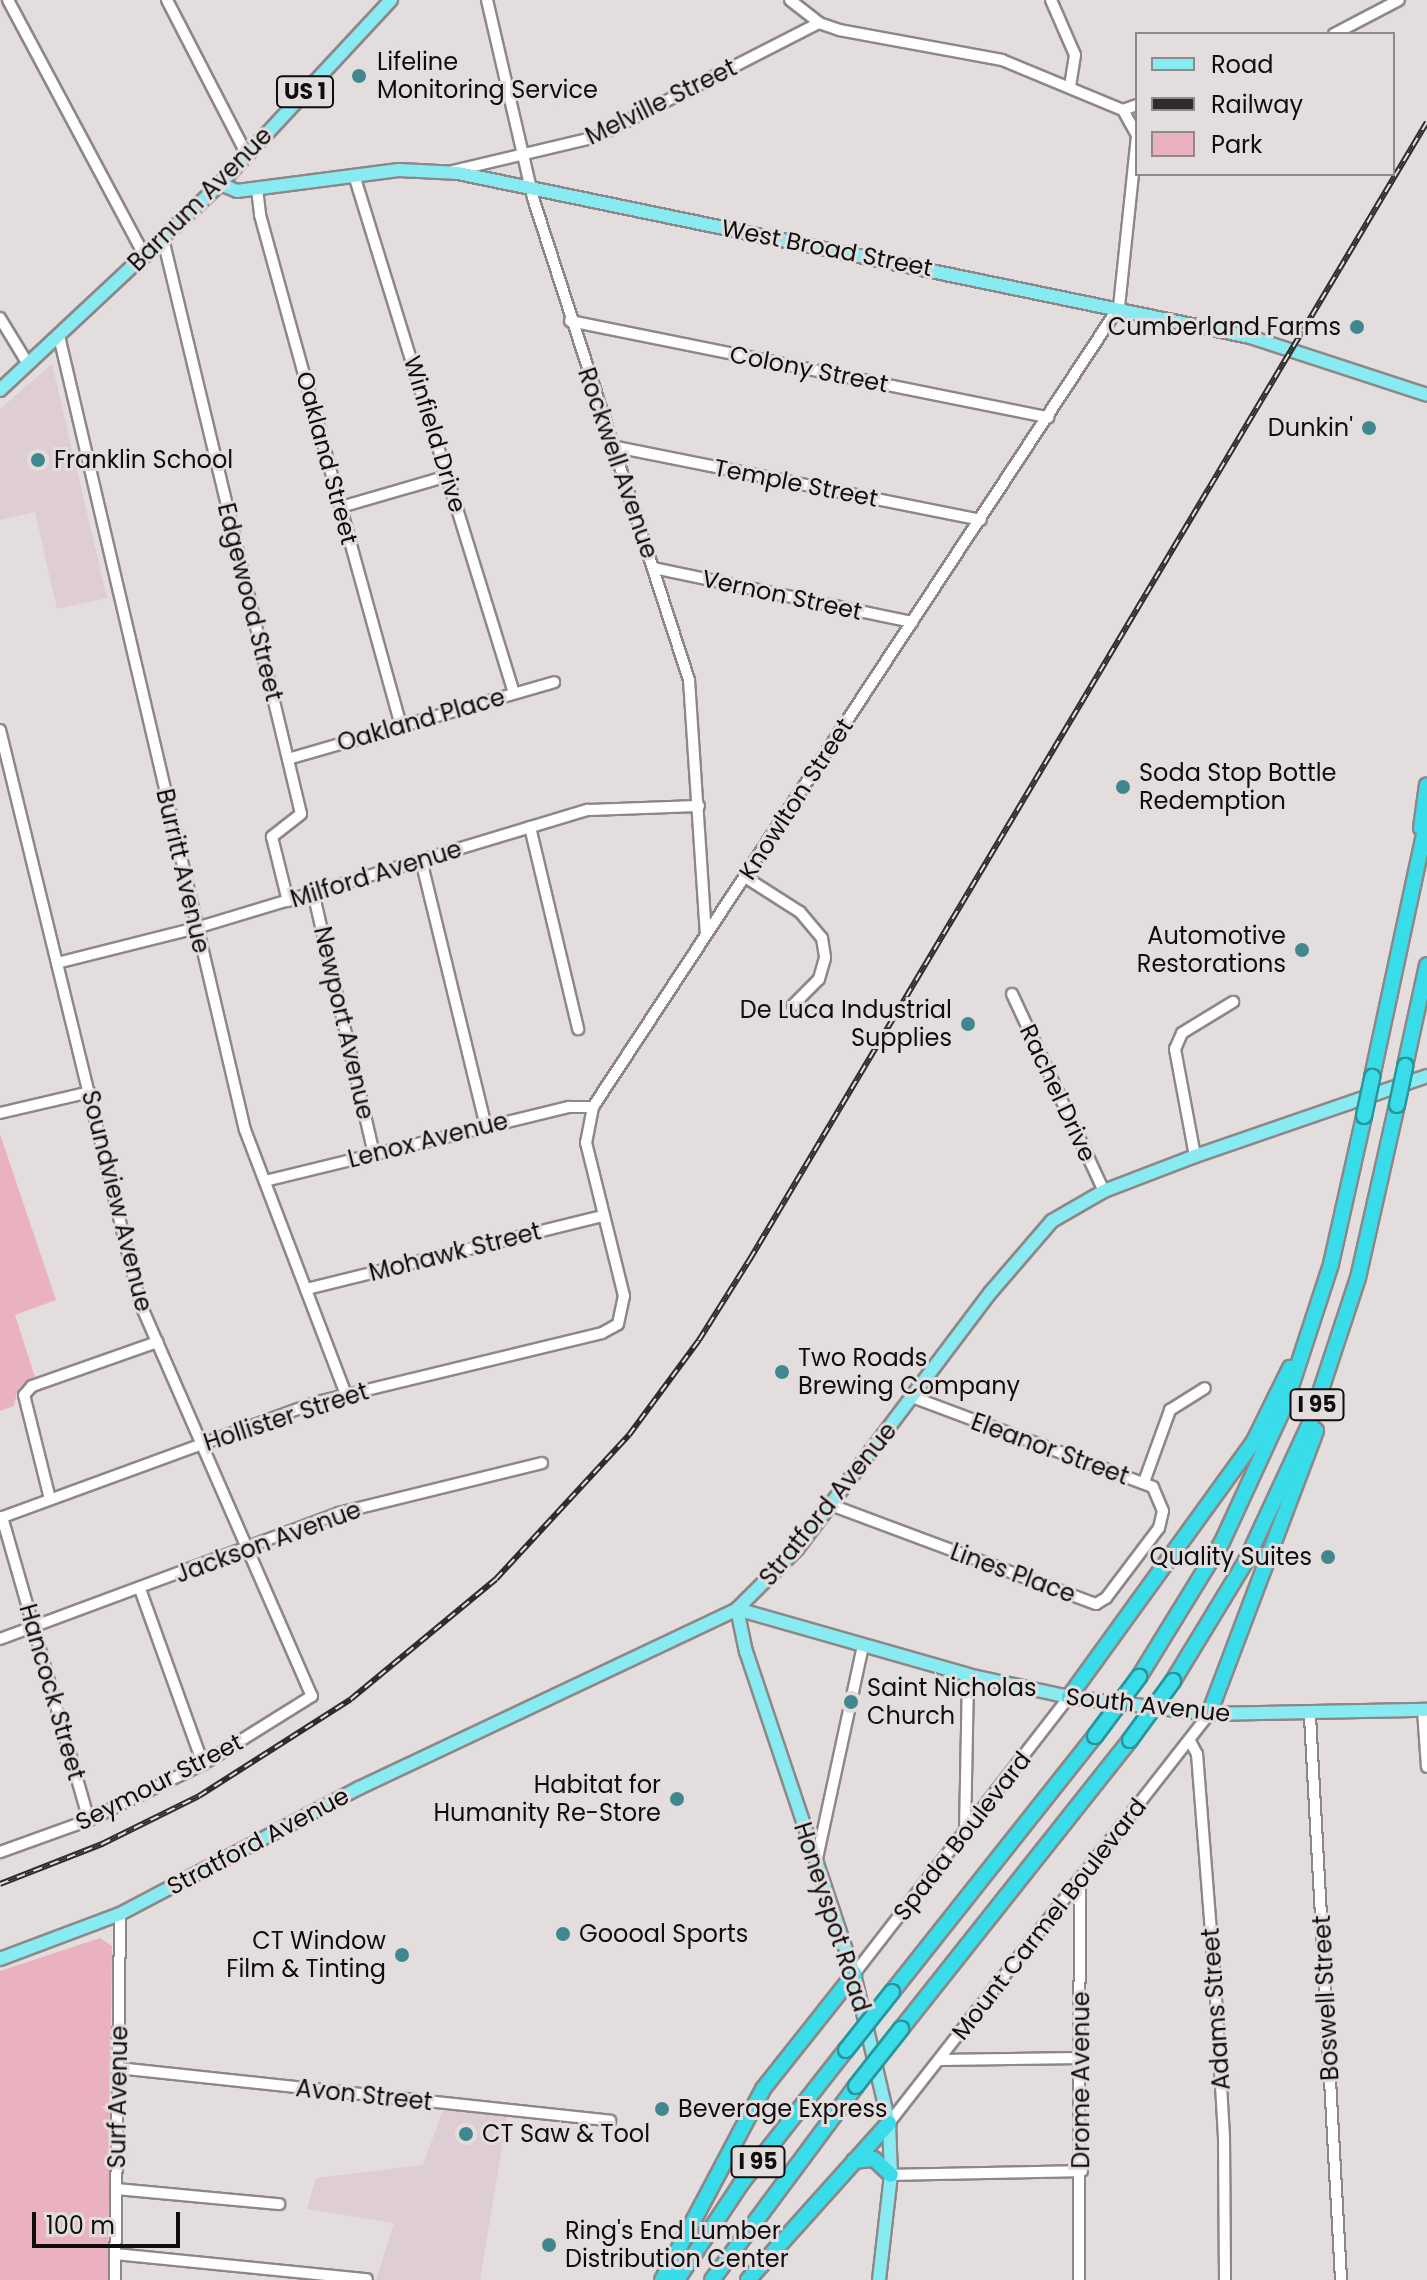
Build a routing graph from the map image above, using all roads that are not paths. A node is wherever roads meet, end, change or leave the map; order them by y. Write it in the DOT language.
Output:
graph roads {
  1 [pos="8,0"];
  2 [pos="167,0"];
  3 [pos="391,0"];
  4 [pos="487,0"];
  5 [pos="790,0"];
  6 [pos="1051,0"];
  7 [pos="1399,0"];
  8 [pos="819,23"];
  9 [pos="1338,32"];
  10 [pos="1070,87"];
  11 [pos="1135,106"];
  12 [pos="1123,110"];
  13 [pos="1135,131"];
  14 [pos="524,152"];
  15 [pos="1135,154"];
  16 [pos="247,155"];
  17 [pos="449,172"];
  18 [pos="354,175"];
  19 [pos="220,184"];
  20 [pos="530,187"];
  21 [pos="257,189"];
  22 [pos="163,239"];
  23 [pos="145,257"];
  24 [pos="1119,307"];
  25 [pos="0,318"];
  26 [pos="570,321"];
  27 [pos="59,336"];
  28 [pos="28,364"];
  29 [pos="0,390"];
  30 [pos="1427,395"];
  31 [pos="1048,417"];
  32 [pos="611,446"];
  33 [pos="448,476"];
  34 [pos="341,507"];
  35 [pos="981,520"];
  36 [pos="653,568"];
  37 [pos="912,622"];
  38 [pos="554,682"];
  39 [pos="514,693"];
  40 [pos="401,726"];
  41 [pos="0,730"];
  42 [pos="288,759"];
  43 [pos="1427,785"];
  44 [pos="699,806"];
  45 [pos="1427,821"];
  46 [pos="530,827"];
  47 [pos="421,860"];
  48 [pos="745,877"];
  49 [pos="313,892"];
  50 [pos="288,901"];
  51 [pos="1409,904"];
  52 [pos="196,928"];
  53 [pos="706,933"];
  54 [pos="57,963"];
  55 [pos="1427,965"];
  56 [pos="1012,994"];
  57 [pos="1233,1002"];
  58 [pos="793,1005"];
  59 [pos="578,1029"];
  60 [pos="1427,1076"];
  61 [pos="90,1092"];
  62 [pos="593,1107"];
  63 [pos="0,1113"];
  64 [pos="486,1126"];
  65 [pos="374,1154"];
  66 [pos="1195,1156"];
  67 [pos="265,1181"];
  68 [pos="1104,1191"];
  69 [pos="603,1216"];
  70 [pos="307,1289"];
  71 [pos="1321,1298"];
  72 [pos="1348,1315"];
  73 [pos="621,1319"];
  74 [pos="157,1342"];
  75 [pos="1205,1388"];
  76 [pos="346,1395"];
  77 [pos="912,1397"];
  78 [pos="204,1443"];
  79 [pos="542,1463"];
  80 [pos="1144,1482"];
  81 [pos="50,1499"];
  82 [pos="831,1505"];
  83 [pos="1,1518"];
  84 [pos="247,1548"];
  85 [pos="140,1589"];
  86 [pos="737,1609"];
  87 [pos="34,1627"];
  88 [pos="0,1639"];
  89 [pos="863,1646"];
  90 [pos="968,1675"];
  91 [pos="312,1696"];
  92 [pos="1069,1697"];
  93 [pos="1425,1710"];
  94 [pos="1209,1714"];
  95 [pos="1310,1716"];
  96 [pos="1190,1741"];
  97 [pos="203,1764"];
  98 [pos="1427,1767"];
  99 [pos="89,1820"];
  100 [pos="965,1834"];
  101 [pos="0,1852"];
  102 [pos="815,1864"];
  103 [pos="1080,1880"];
  104 [pos="120,1914"];
  105 [pos="0,1959"];
  106 [pos="854,1974"];
  107 [pos="1081,2058"];
  108 [pos="939,2060"];
  109 [pos="118,2068"];
  110 [pos="610,2121"];
  111 [pos="889,2123"];
  112 [pos="854,2161"];
  113 [pos="1082,2171"];
  114 [pos="891,2175"];
  115 [pos="116,2189"];
  116 [pos="279,2204"];
  117 [pos="115,2254"];
  118 [pos="367,2279"];
  119 [pos="115,2280"];
  120 [pos="662,2280"];
  121 [pos="677,2280"];
  122 [pos="712,2280"];
  123 [pos="748,2280"];
  124 [pos="879,2280"];
  125 [pos="1079,2280"];
  126 [pos="1225,2280"];
  127 [pos="1341,2280"];
  1 -- 23 [label="street"];
  2 -- 16 [label="street"];
  3 -- 16 [label="main road, Barnum Avenue / US 1"];
  4 -- 14 [label="street, Rockwell Avenue"];
  5 -- 8 [label="street"];
  6 -- 10 [label="street"];
  7 -- 9 [label="street"];
  8 -- 10 [label="street"];
  8 -- 14 [label="street, Melville Street"];
  10 -- 12 [label="street"];
  11 -- 12 [label="street"];
  12 -- 13 [label="street"];
  14 -- 17 [label="street, Melville Street"];
  14 -- 20 [label="street, Rockwell Avenue"];
  15 -- 24 [label="street"];
  16 -- 19 [label="main road, Barnum Avenue / US 1"];
  17 -- 18 [label="main road, West Broad Street"];
  17 -- 20 [label="main road, West Broad Street"];
  18 -- 21 [label="main road, West Broad Street"];
  18 -- 33 [label="street, Winfield Drive"];
  19 -- 21 [label="main road, West Broad Street"];
  19 -- 22 [label="main road, Barnum Avenue / US 1"];
  20 -- 24 [label="main road, West Broad Street"];
  20 -- 26 [label="street, Rockwell Avenue"];
  21 -- 34 [label="street, Oakland Street"];
  22 -- 23 [label="main road, Barnum Avenue / US 1"];
  22 -- 42 [label="street, Edgewood Street"];
  23 -- 27 [label="main road, Barnum Avenue / US 1"];
  24 -- 30 [label="main road, West Broad Street"];
  24 -- 31 [label="street, Knowlton Street"];
  25 -- 28 [label="street"];
  26 -- 31 [label="street, Colony Street"];
  26 -- 32 [label="street, Rockwell Avenue"];
  27 -- 28 [label="main road, Barnum Avenue / US 1"];
  27 -- 52 [label="street, Burritt Avenue"];
  28 -- 29 [label="main road, Barnum Avenue / US 1"];
  31 -- 35 [label="street, Knowlton Street"];
  32 -- 35 [label="street, Temple Street"];
  32 -- 36 [label="street, Rockwell Avenue"];
  33 -- 34 [label="street"];
  33 -- 39 [label="street, Winfield Drive"];
  34 -- 40 [label="street, Oakland Street"];
  35 -- 37 [label="street, Knowlton Street"];
  36 -- 37 [label="street, Vernon Street"];
  36 -- 44 [label="street, Rockwell Avenue"];
  37 -- 48 [label="street, Knowlton Street"];
  38 -- 39 [label="street, Oakland Place"];
  39 -- 40 [label="street, Oakland Place"];
  40 -- 42 [label="street, Oakland Place"];
  41 -- 54 [label="street, Soundview Avenue"];
  42 -- 50 [label="street, Edgewood Street"];
  43 -- 51 [label="highway"];
  44 -- 46 [label="street, Milford Avenue"];
  44 -- 53 [label="street, Rockwell Avenue"];
  45 -- 51 [label="highway, I 95"];
  46 -- 47 [label="street, Milford Avenue"];
  46 -- 59 [label="street"];
  47 -- 49 [label="street, Milford Avenue"];
  47 -- 64 [label="street"];
  48 -- 53 [label="street, Knowlton Street"];
  48 -- 58 [label="street"];
  49 -- 50 [label="street, Milford Avenue"];
  49 -- 65 [label="street, Newport Avenue"];
  50 -- 52 [label="street, Milford Avenue"];
  51 -- 71 [label="highway, I 95, bridge"];
  52 -- 54 [label="street, Milford Avenue"];
  52 -- 67 [label="street, Burritt Avenue"];
  53 -- 62 [label="street, Knowlton Street"];
  54 -- 61 [label="street, Soundview Avenue"];
  55 -- 72 [label="highway, I 95, bridge"];
  56 -- 68 [label="street, Rachel Drive"];
  57 -- 66 [label="street"];
  60 -- 66 [label="main road, Stratford Avenue"];
  61 -- 63 [label="street"];
  61 -- 74 [label="street, Soundview Avenue"];
  62 -- 64 [label="street, Lenox Avenue"];
  62 -- 69 [label="street, Knowlton Street"];
  64 -- 65 [label="street, Lenox Avenue"];
  65 -- 67 [label="street, Lenox Avenue"];
  66 -- 68 [label="main road, Stratford Avenue"];
  67 -- 70 [label="street, Burritt Avenue"];
  68 -- 77 [label="main road, Stratford Avenue"];
  69 -- 70 [label="street, Mohawk Street"];
  69 -- 73 [label="street, Knowlton Street"];
  70 -- 76 [label="street, Burritt Avenue"];
  71 -- 92 [label="highway"];
  71 -- 121 [label="highway, I 95, bridge"];
  72 -- 94 [label="highway"];
  72 -- 122 [label="highway, I 95, bridge"];
  73 -- 76 [label="street, Hollister Street"];
  74 -- 78 [label="street, Soundview Avenue"];
  74 -- 81 [label="street"];
  75 -- 80 [label="street"];
  76 -- 78 [label="street, Hollister Street"];
  77 -- 80 [label="street, Eleanor Street"];
  77 -- 82 [label="main road, Stratford Avenue"];
  78 -- 81 [label="street, Hollister Street"];
  78 -- 84 [label="street, Soundview Avenue"];
  79 -- 84 [label="street, Jackson Avenue"];
  80 -- 82 [label="street, Lines Place"];
  81 -- 83 [label="street, Hollister Street"];
  82 -- 86 [label="main road, Stratford Avenue"];
  83 -- 87 [label="street, Hancock Street"];
  84 -- 85 [label="street, Jackson Avenue"];
  84 -- 91 [label="street, Soundview Avenue"];
  85 -- 87 [label="street, Jackson Avenue"];
  85 -- 97 [label="street"];
  86 -- 89 [label="main road, South Avenue"];
  86 -- 102 [label="main road, Honeyspot Road"];
  86 -- 104 [label="main road, Stratford Avenue"];
  87 -- 88 [label="street, Jackson Avenue"];
  87 -- 99 [label="street, Hancock Street"];
  89 -- 90 [label="main road, South Avenue"];
  89 -- 102 [label="street"];
  90 -- 92 [label="main road, South Avenue"];
  90 -- 100 [label="street"];
  91 -- 97 [label="street, Seymour Street"];
  92 -- 94 [label="main road, South Avenue"];
  92 -- 100 [label="street, Spada Boulevard"];
  93 -- 95 [label="main road, South Avenue"];
  93 -- 98 [label="street"];
  94 -- 95 [label="main road, South Avenue"];
  94 -- 96 [label="street, Mount Carmel Boulevard"];
  95 -- 127 [label="street, Boswell Street"];
  96 -- 103 [label="street, Mount Carmel Boulevard"];
  96 -- 126 [label="street, Adams Street"];
  97 -- 99 [label="street, Seymour Street"];
  99 -- 101 [label="street, Seymour Street"];
  100 -- 106 [label="street, Spada Boulevard"];
  102 -- 106 [label="main road, Honeyspot Road"];
  103 -- 107 [label="street, Drome Avenue"];
  103 -- 108 [label="street, Mount Carmel Boulevard"];
  104 -- 105 [label="main road, Stratford Avenue"];
  104 -- 109 [label="street, Surf Avenue"];
  106 -- 111 [label="main road, Honeyspot Road"];
  106 -- 120 [label="highway"];
  107 -- 108 [label="street"];
  107 -- 113 [label="street, Drome Avenue"];
  108 -- 111 [label="street, Mount Carmel Boulevard"];
  109 -- 110 [label="street, Avon Street"];
  109 -- 115 [label="street, Surf Avenue"];
  111 -- 112 [label="highway"];
  111 -- 114 [label="main road, Honeyspot Road"];
  112 -- 114 [label="highway"];
  112 -- 123 [label="highway"];
  113 -- 114 [label="street"];
  113 -- 125 [label="street, Drome Avenue"];
  114 -- 124 [label="main road, Honeyspot Road"];
  115 -- 116 [label="street"];
  115 -- 117 [label="street, Surf Avenue"];
  117 -- 118 [label="street"];
  117 -- 119 [label="street, Surf Avenue"];
}
